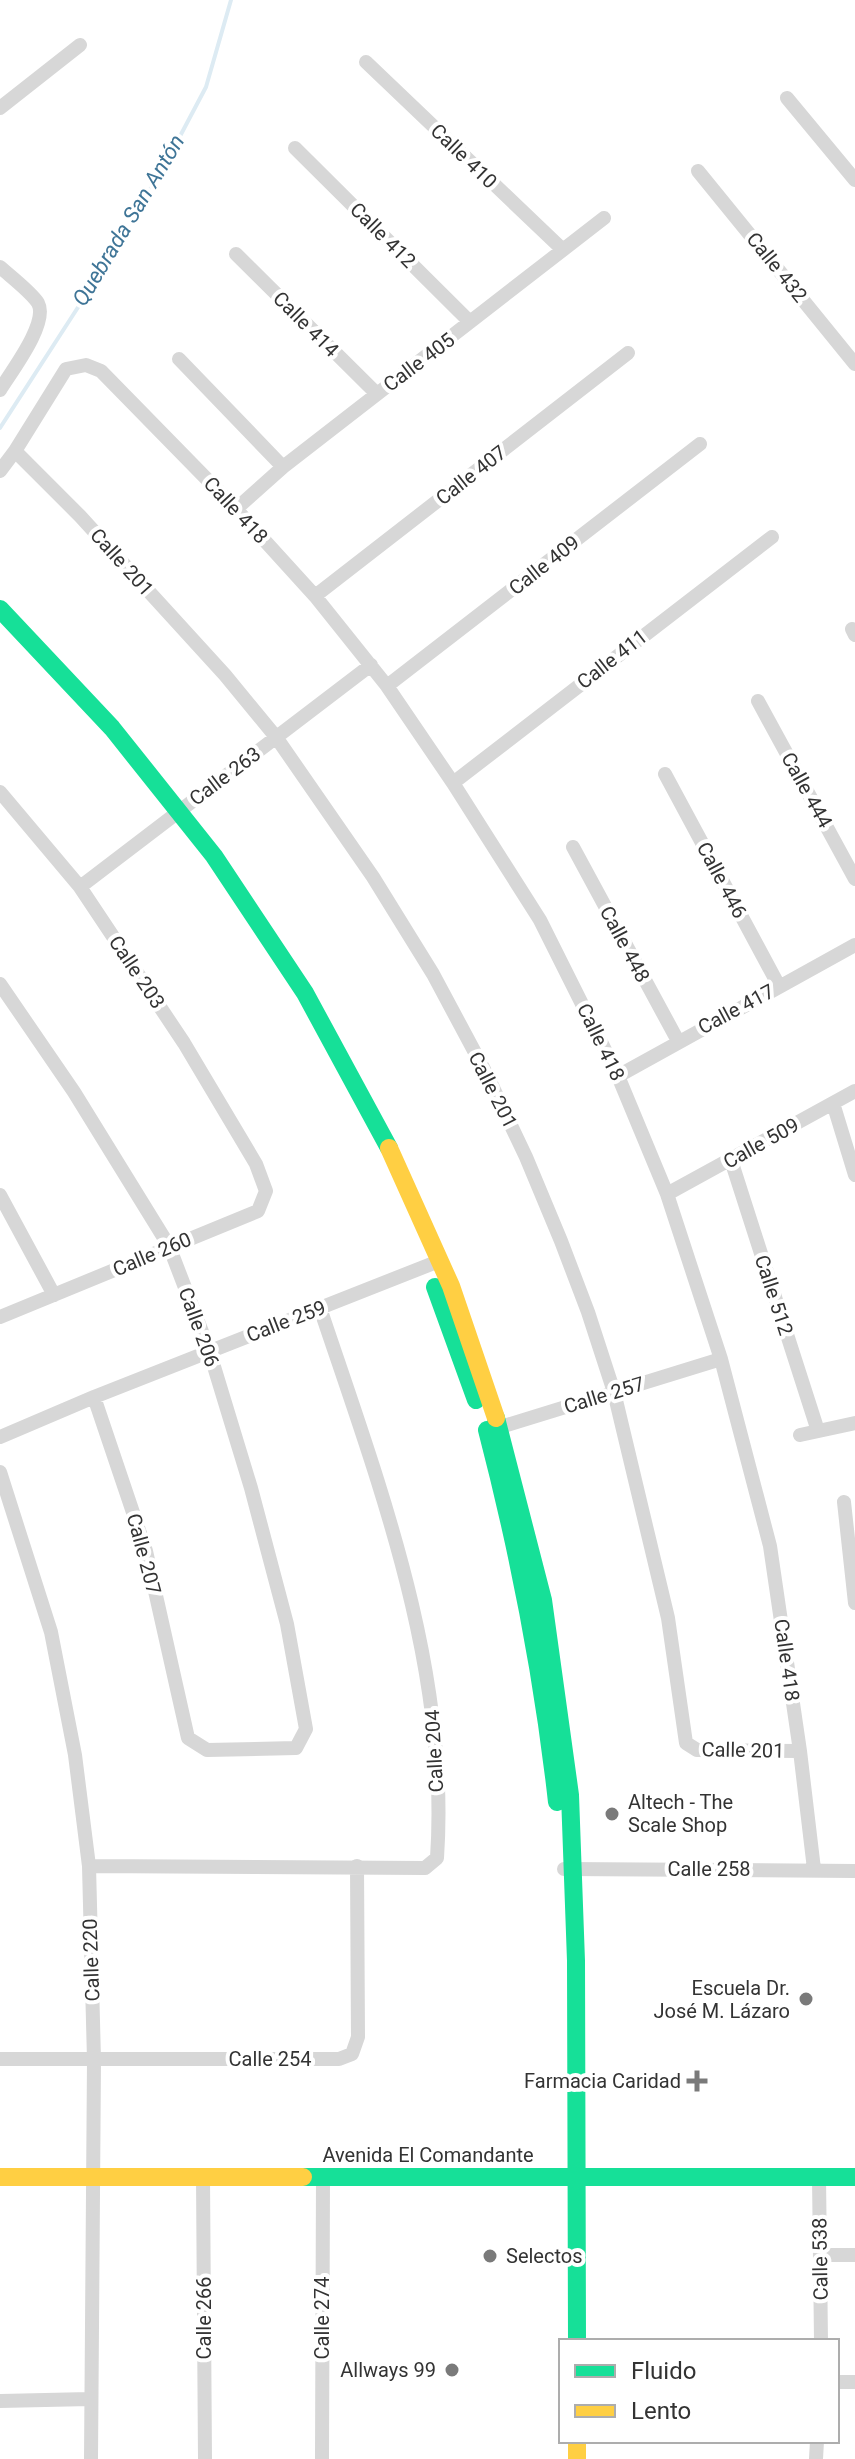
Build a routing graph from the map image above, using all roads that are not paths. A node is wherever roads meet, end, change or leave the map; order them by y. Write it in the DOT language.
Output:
graph roads {
  1 [pos="80,45"];
  2 [pos="366,62"];
  3 [pos="787,98"];
  4 [pos="0,108"];
  5 [pos="295,148"];
  6 [pos="698,171"];
  7 [pos="855,180"];
  8 [pos="604,218"];
  9 [pos="562,249"];
  10 [pos="236,254"];
  11 [pos="0,267"];
  12 [pos="470,322"];
  13 [pos="628,353"];
  14 [pos="179,359"];
  15 [pos="855,364"];
  16 [pos="0,390"];
  17 [pos="377,394"];
  18 [pos="700,444"];
  19 [pos="15,451"];
  20 [pos="283,467"];
  21 [pos="0,471"];
  22 [pos="236,509"];
  23 [pos="772,537"];
  24 [pos="315,596"];
  25 [pos="0,609"];
  26 [pos="0,628"];
  27 [pos="371,665"];
  28 [pos="387,686"];
  29 [pos="758,701"];
  30 [pos="276,737"];
  31 [pos="665,774"];
  32 [pos="453,783"];
  33 [pos="0,792"];
  34 [pos="175,814"];
  35 [pos="573,847"];
  36 [pos="855,879"];
  37 [pos="80,887"];
  38 [pos="855,945"];
  39 [pos="0,984"];
  40 [pos="779,986"];
  41 [pos="678,1041"];
  42 [pos="618,1076"];
  43 [pos="855,1091"];
  44 [pos="833,1103"];
  45 [pos="731,1160"];
  46 [pos="256,1164"];
  47 [pos="855,1175"];
  48 [pos="667,1194"];
  49 [pos="0,1195"];
  50 [pos="169,1246"];
  51 [pos="433,1263"];
  52 [pos="54,1295"];
  53 [pos="320,1308"];
  54 [pos="0,1317"];
  55 [pos="209,1350"];
  56 [pos="721,1359"];
  57 [pos="614,1392"];
  58 [pos="94,1397"];
  59 [pos="855,1423"];
  60 [pos="493,1429"];
  61 [pos="818,1431"];
  62 [pos="800,1435"];
  63 [pos="0,1437"];
  64 [pos="0,1472"];
  65 [pos="844,1502"];
  66 [pos="855,1603"];
  67 [pos="303,1711"];
  68 [pos="800,1751"];
  69 [pos="89,1866"];
  70 [pos="357,1866"];
  71 [pos="814,1869"];
  72 [pos="570,1870"];
  73 [pos="855,1871"];
  74 [pos="0,2059"];
  75 [pos="94,2060"];
  76 [pos="0,2177"];
  77 [pos="93,2177"];
  78 [pos="203,2177"];
  79 [pos="323,2177"];
  80 [pos="571,2177"];
  81 [pos="819,2177"];
  82 [pos="855,2177"];
  83 [pos="820,2255"];
  84 [pos="855,2255"];
  85 [pos="564,2339"];
  86 [pos="577,2339"];
  87 [pos="821,2339"];
  88 [pos="90,2399"];
  89 [pos="0,2401"];
  90 [pos="91,2459"];
  91 [pos="205,2459"];
  92 [pos="322,2459"];
  1 -- 4 [label="street"];
  2 -- 9 [label="street, Calle 410"];
  3 -- 7 [label="street"];
  5 -- 12 [label="street, Calle 412"];
  6 -- 15 [label="street, Calle 432"];
  8 -- 9 [label="street, Calle 405"];
  9 -- 12 [label="street, Calle 405"];
  10 -- 17 [label="street, Calle 414"];
  11 -- 16 [label="street"];
  12 -- 17 [label="street, Calle 405"];
  13 -- 24 [label="street, Calle 407"];
  14 -- 20 [label="street"];
  17 -- 20 [label="street, Calle 405"];
  18 -- 28 [label="street, Calle 409"];
  19 -- 21 [label="street"];
  19 -- 22 [label="street, Calle 418"];
  19 -- 30 [label="street, Calle 201"];
  20 -- 22 [label="street, Calle 405"];
  22 -- 24 [label="street, Calle 418"];
  23 -- 32 [label="street, Calle 411"];
  24 -- 27 [label="street, Calle 418"];
  25 -- 34 [label="street"];
  26 -- 34 [label="street"];
  27 -- 28 [label="street, Calle 418"];
  27 -- 30 [label="street, Calle 263"];
  28 -- 32 [label="street, Calle 418"];
  29 -- 36 [label="street, Calle 444"];
  30 -- 34 [label="street, Calle 263"];
  30 -- 57 [label="street, Calle 201"];
  31 -- 40 [label="street, Calle 446"];
  32 -- 42 [label="street, Calle 418"];
  33 -- 37 [label="street, Calle 203"];
  34 -- 37 [label="street, Calle 263"];
  34 -- 51 [label="street"];
  35 -- 41 [label="street, Calle 448"];
  37 -- 46 [label="street, Calle 203"];
  38 -- 40 [label="street, Calle 417"];
  39 -- 50 [label="street, Calle 206"];
  40 -- 41 [label="street, Calle 417"];
  41 -- 42 [label="street, Calle 417"];
  42 -- 48 [label="street, Calle 418"];
  43 -- 44 [label="street, Calle 509"];
  44 -- 45 [label="street, Calle 509"];
  44 -- 47 [label="street"];
  45 -- 48 [label="street, Calle 509"];
  45 -- 61 [label="street, Calle 512"];
  46 -- 50 [label="street, Calle 260"];
  48 -- 56 [label="street, Calle 418"];
  49 -- 52 [label="street"];
  50 -- 52 [label="street, Calle 260"];
  50 -- 55 [label="street, Calle 206"];
  51 -- 53 [label="street, Calle 259"];
  51 -- 60 [label="street"];
  52 -- 54 [label="street, Calle 260"];
  53 -- 55 [label="street, Calle 259"];
  53 -- 70 [label="street, Calle 204"];
  55 -- 58 [label="street, Calle 259"];
  55 -- 67 [label="street, Calle 206"];
  56 -- 57 [label="street, Calle 257"];
  56 -- 68 [label="street, Calle 418"];
  57 -- 60 [label="street, Calle 257"];
  57 -- 68 [label="street, Calle 201"];
  58 -- 63 [label="street, Calle 259"];
  58 -- 67 [label="street, Calle 207"];
  59 -- 61 [label="street"];
  60 -- 72 [label="street"];
  61 -- 62 [label="street"];
  64 -- 69 [label="street, Calle 220"];
  65 -- 66 [label="street"];
  68 -- 71 [label="street, Calle 418"];
  69 -- 70 [label="street, Calle 204"];
  69 -- 75 [label="street, Calle 220"];
  70 -- 75 [label="street, Calle 254"];
  71 -- 72 [label="street, Calle 258"];
  71 -- 73 [label="street, Calle 258"];
  72 -- 80 [label="street"];
  74 -- 75 [label="street, Calle 254"];
  75 -- 77 [label="street, Calle 220"];
  76 -- 77 [label="street, Avenida El Comandante"];
  77 -- 78 [label="street, Avenida El Comandante"];
  77 -- 88 [label="street, Calle 220"];
  78 -- 79 [label="street, Avenida El Comandante"];
  78 -- 91 [label="street, Calle 266"];
  79 -- 80 [label="street, Avenida El Comandante"];
  79 -- 92 [label="street, Calle 274"];
  80 -- 81 [label="street, Avenida El Comandante"];
  80 -- 85 [label="street"];
  80 -- 86 [label="street"];
  81 -- 82 [label="street, Avenida El Comandante"];
  81 -- 83 [label="street, Calle 538"];
  83 -- 84 [label="street"];
  83 -- 87 [label="street, Calle 538"];
  88 -- 89 [label="street"];
  88 -- 90 [label="street, Calle 220"];
}
